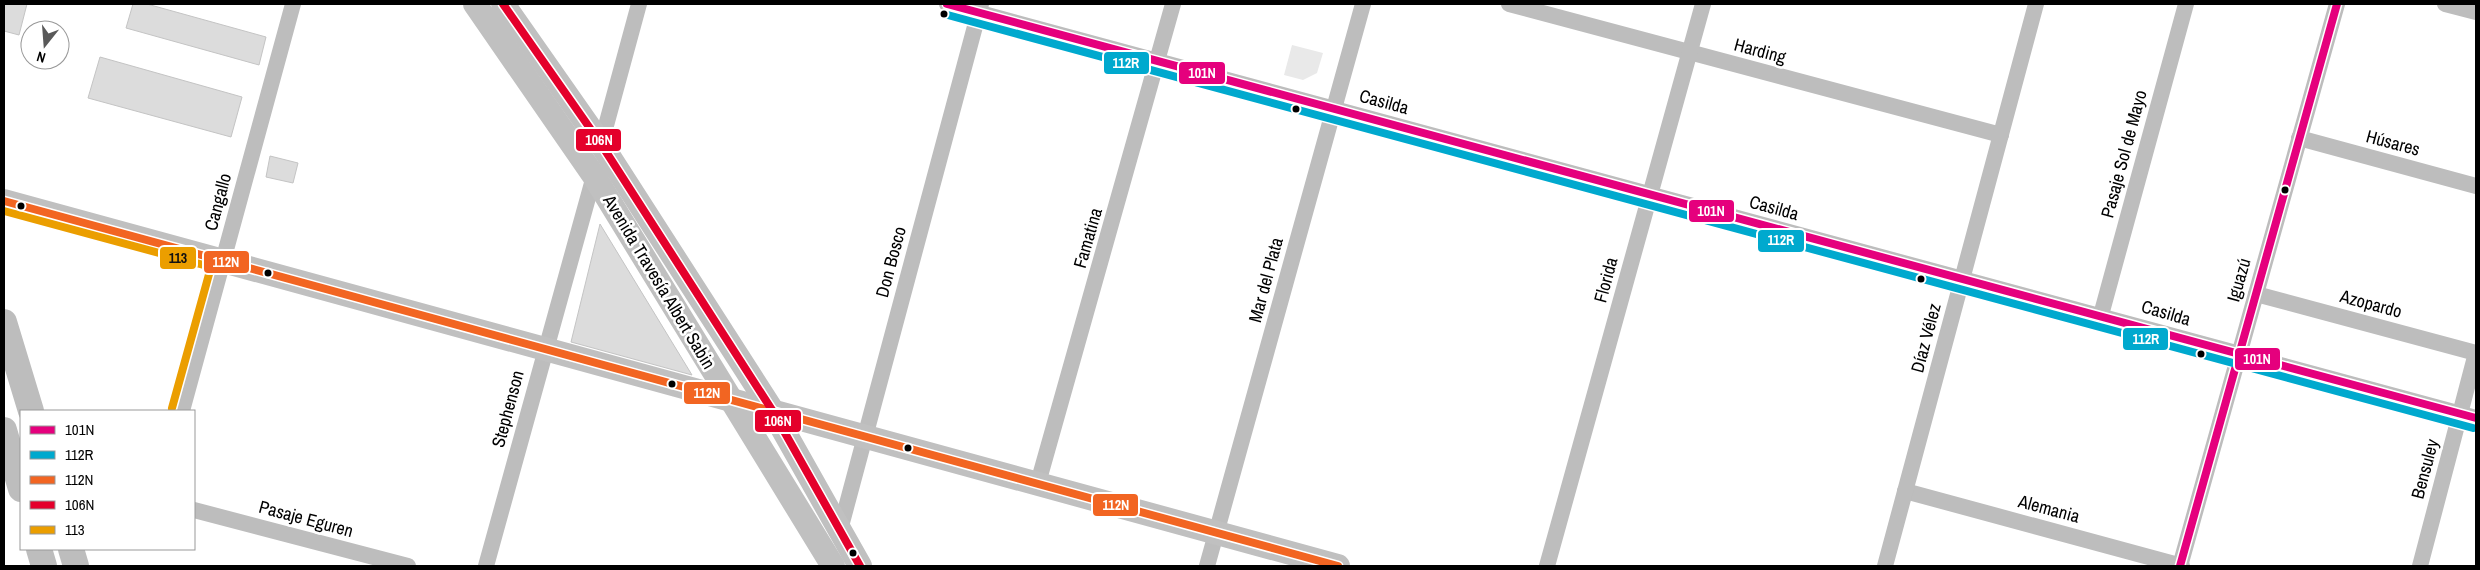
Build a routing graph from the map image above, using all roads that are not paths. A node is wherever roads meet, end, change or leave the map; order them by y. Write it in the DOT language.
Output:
graph roads {
  1 [pos="293,4"];
  2 [pos="475,4"];
  3 [pos="502,4"];
  4 [pos="639,4"];
  5 [pos="947,4"];
  6 [pos="1173,4"];
  7 [pos="1363,4"];
  8 [pos="1509,4"];
  9 [pos="1703,4"];
  10 [pos="2036,4"];
  11 [pos="2186,4"];
  12 [pos="2337,4"];
  13 [pos="2445,4"];
  14 [pos="980,8"];
  15 [pos="2476,12"];
  16 [pos="1689,53"];
  17 [pos="1159,61"];
  18 [pos="1334,109"];
  19 [pos="2001,135"];
  20 [pos="2299,138"];
  21 [pos="601,144"];
  22 [pos="594,176"];
  23 [pos="2476,186"];
  24 [pos="1650,196"];
  25 [pos="4,201"];
  26 [pos="223,260"];
  27 [pos="1962,279"];
  28 [pos="2256,294"];
  29 [pos="2101,315"];
  30 [pos="4,322"];
  31 [pos="546,349"];
  32 [pos="2476,353"];
  33 [pos="2239,354"];
  34 [pos="730,399"];
  35 [pos="31,410"];
  36 [pos="182,410"];
  37 [pos="772,410"];
  38 [pos="2468,416"];
  39 [pos="4,430"];
  40 [pos="865,436"];
  41 [pos="1038,483"];
  42 [pos="20,486"];
  43 [pos="1905,491"];
  44 [pos="195,510"];
  45 [pos="840,530"];
  46 [pos="1217,532"];
  47 [pos="39,550"];
  48 [pos="71,550"];
  49 [pos="831,565"];
  50 [pos="44,566"];
  51 [pos="76,566"];
  52 [pos="408,566"];
  53 [pos="486,566"];
  54 [pos="860,566"];
  55 [pos="1207,566"];
  56 [pos="1338,566"];
  57 [pos="1547,566"];
  58 [pos="1885,566"];
  59 [pos="2181,566"];
  60 [pos="2420,566"];
  1 -- 26 [label="street, Cangallo"];
  2 -- 22 [label="main road, Avenida Travesía Albert Sabin"];
  3 -- 21 [label="main road, Avenida Travesía Albert Sabin"];
  4 -- 21 [label="street"];
  5 -- 14 [label="street, Casilda"];
  6 -- 17 [label="street, Famatina"];
  7 -- 18 [label="street, Mar del Plata"];
  8 -- 16 [label="street, Harding"];
  9 -- 16 [label="street, Florida"];
  10 -- 19 [label="street, Díaz Vélez"];
  11 -- 29 [label="street, Pasaje Sol de Mayo"];
  12 -- 20 [label="street, Iguazú"];
  13 -- 15 [label="street"];
  14 -- 17 [label="street, Casilda"];
  14 -- 40 [label="street, Don Bosco"];
  16 -- 19 [label="street, Harding"];
  16 -- 24 [label="street, Florida"];
  17 -- 18 [label="street, Casilda"];
  17 -- 41 [label="street, Famatina"];
  18 -- 24 [label="street, Casilda"];
  18 -- 46 [label="street, Mar del Plata"];
  19 -- 27 [label="street, Díaz Vélez"];
  20 -- 23 [label="street, Húsares"];
  20 -- 28 [label="street, Iguazú"];
  21 -- 37 [label="main road, Avenida Travesía Albert Sabin"];
  22 -- 31 [label="street, Stephenson"];
  22 -- 34 [label="main road, Avenida Travesía Albert Sabin"];
  24 -- 27 [label="street, Casilda"];
  24 -- 57 [label="street, Florida"];
  25 -- 26 [label="main road"];
  26 -- 31 [label="main road"];
  26 -- 36 [label="street, Cangallo"];
  27 -- 29 [label="street, Casilda"];
  27 -- 43 [label="street, Díaz Vélez"];
  28 -- 32 [label="street, Azopardo"];
  28 -- 33 [label="street, Iguazú"];
  29 -- 33 [label="street, Casilda"];
  30 -- 35 [label="main road"];
  31 -- 34 [label="main road"];
  31 -- 53 [label="street, Stephenson"];
  32 -- 38 [label="street, Bensuley"];
  33 -- 38 [label="street, Casilda"];
  33 -- 59 [label="street, Iguazú"];
  34 -- 37 [label="main road"];
  34 -- 49 [label="main road, Avenida Travesía Albert Sabin"];
  37 -- 40 [label="main road"];
  37 -- 45 [label="main road, Avenida Travesía Albert Sabin"];
  38 -- 60 [label="street, Bensuley"];
  39 -- 42 [label="main road"];
  40 -- 41 [label="main road"];
  40 -- 45 [label="street, Don Bosco"];
  41 -- 46 [label="main road"];
  43 -- 58 [label="street, Díaz Vélez"];
  43 -- 59 [label="street, Alemania"];
  44 -- 52 [label="street, Pasaje Eguren"];
  45 -- 54 [label="main road, Avenida Travesía Albert Sabin"];
  46 -- 55 [label="street, Mar del Plata"];
  46 -- 56 [label="main road"];
  47 -- 50 [label="main road"];
  48 -- 51 [label="main road"];
}
